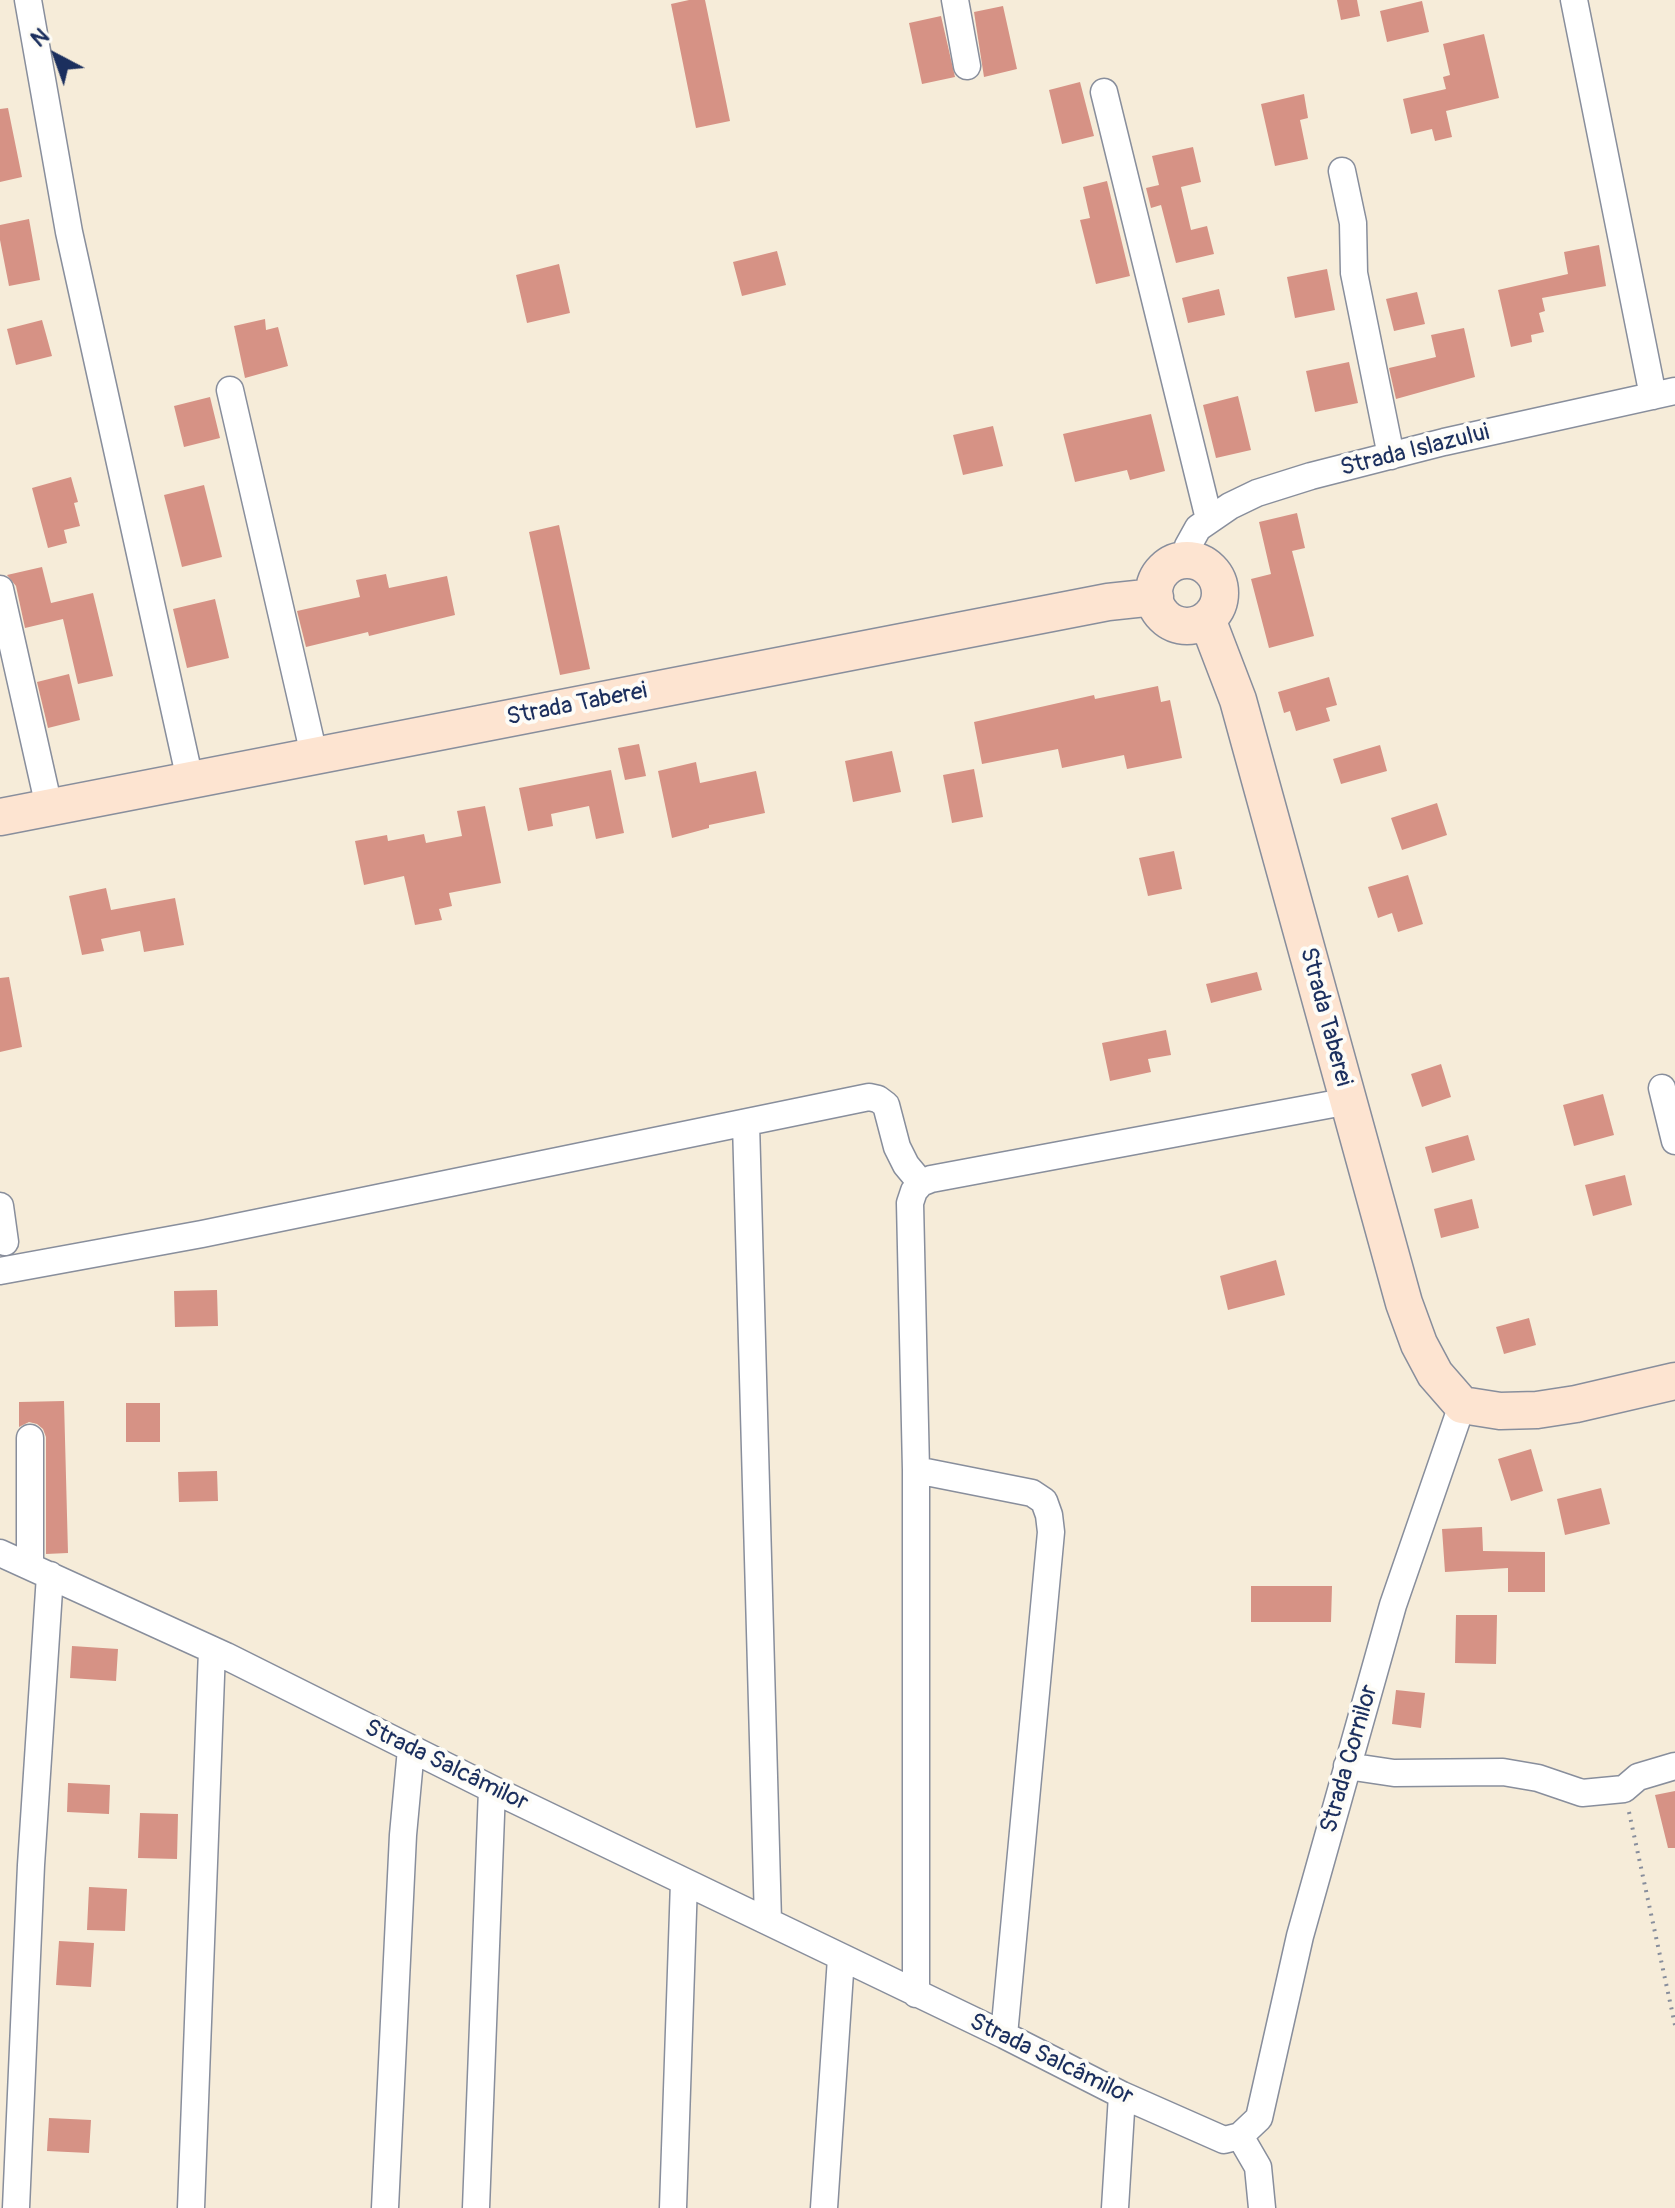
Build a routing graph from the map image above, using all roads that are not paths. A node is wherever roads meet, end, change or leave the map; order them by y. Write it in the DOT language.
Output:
graph roads {
  1 [pos="28,0"];
  2 [pos="955,0"];
  3 [pos="1574,0"];
  4 [pos="967,66"];
  5 [pos="1104,92"];
  6 [pos="1342,171"];
  7 [pos="230,390"];
  8 [pos="1664,393"];
  9 [pos="1391,456"];
  10 [pos="1209,519"];
  11 [pos="1184,560"];
  12 [pos="0,589"];
  13 [pos="1155,597"];
  14 [pos="1207,619"];
  15 [pos="314,755"];
  16 [pos="190,780"];
  17 [pos="49,807"];
  18 [pos="0,817"];
  19 [pos="1662,1088"];
  20 [pos="1349,1101"];
  21 [pos="746,1123"];
  22 [pos="1675,1141"];
  23 [pos="921,1183"];
  24 [pos="0,1206"];
  25 [pos="5,1242"];
  26 [pos="0,1271"];
  27 [pos="1675,1381"];
  28 [pos="1462,1405"];
  29 [pos="30,1438"];
  30 [pos="916,1470"];
  31 [pos="0,1553"];
  32 [pos="40,1570"];
  33 [pos="212,1650"];
  34 [pos="411,1749"];
  35 [pos="1347,1766"];
  36 [pos="1675,1766"];
  37 [pos="492,1789"];
  38 [pos="684,1882"];
  39 [pos="768,1921"];
  40 [pos="841,1958"];
  41 [pos="916,1994"];
  42 [pos="1004,2035"];
  43 [pos="1122,2095"];
  44 [pos="1240,2136"];
  45 [pos="16,2208"];
  46 [pos="191,2208"];
  47 [pos="385,2208"];
  48 [pos="476,2208"];
  49 [pos="673,2208"];
  50 [pos="824,2208"];
  51 [pos="1115,2208"];
  52 [pos="1262,2208"];
  1 -- 16 [label="street"];
  2 -- 4 [label="street"];
  3 -- 8 [label="street"];
  5 -- 10 [label="street"];
  6 -- 9 [label="street"];
  7 -- 15 [label="street"];
  8 -- 9 [label="street, Strada Islazului"];
  9 -- 10 [label="street, Strada Islazului"];
  10 -- 11 [label="street, Strada Islazului"];
  11 -- 13 [label="street"];
  11 -- 14 [label="street"];
  12 -- 17 [label="street"];
  13 -- 14 [label="street"];
  13 -- 15 [label="street, Strada Taberei"];
  14 -- 20 [label="street, Strada Taberei"];
  15 -- 16 [label="street, Strada Taberei"];
  16 -- 17 [label="street, Strada Taberei"];
  17 -- 18 [label="street, Strada Taberei"];
  19 -- 22 [label="street"];
  20 -- 23 [label="street"];
  20 -- 28 [label="street, Strada Taberei"];
  21 -- 23 [label="street"];
  21 -- 26 [label="street"];
  21 -- 39 [label="street"];
  23 -- 30 [label="street"];
  24 -- 25 [label="street"];
  27 -- 28 [label="street"];
  28 -- 35 [label="street, Strada Cornilor"];
  29 -- 32 [label="street"];
  30 -- 41 [label="street"];
  30 -- 42 [label="street"];
  31 -- 32 [label="street, Strada Salcâmilor"];
  32 -- 33 [label="street, Strada Salcâmilor"];
  32 -- 45 [label="street"];
  33 -- 34 [label="street, Strada Salcâmilor"];
  33 -- 46 [label="street"];
  34 -- 37 [label="street, Strada Salcâmilor"];
  34 -- 47 [label="street"];
  35 -- 36 [label="street"];
  35 -- 44 [label="street, Strada Cornilor"];
  37 -- 38 [label="street, Strada Salcâmilor"];
  37 -- 48 [label="street"];
  38 -- 39 [label="street, Strada Salcâmilor"];
  38 -- 49 [label="street"];
  39 -- 40 [label="street, Strada Salcâmilor"];
  40 -- 41 [label="street, Strada Salcâmilor"];
  40 -- 50 [label="street"];
  41 -- 42 [label="street, Strada Salcâmilor"];
  42 -- 43 [label="street, Strada Salcâmilor"];
  43 -- 44 [label="street, Strada Salcâmilor"];
  43 -- 51 [label="street"];
  44 -- 52 [label="street"];
}
